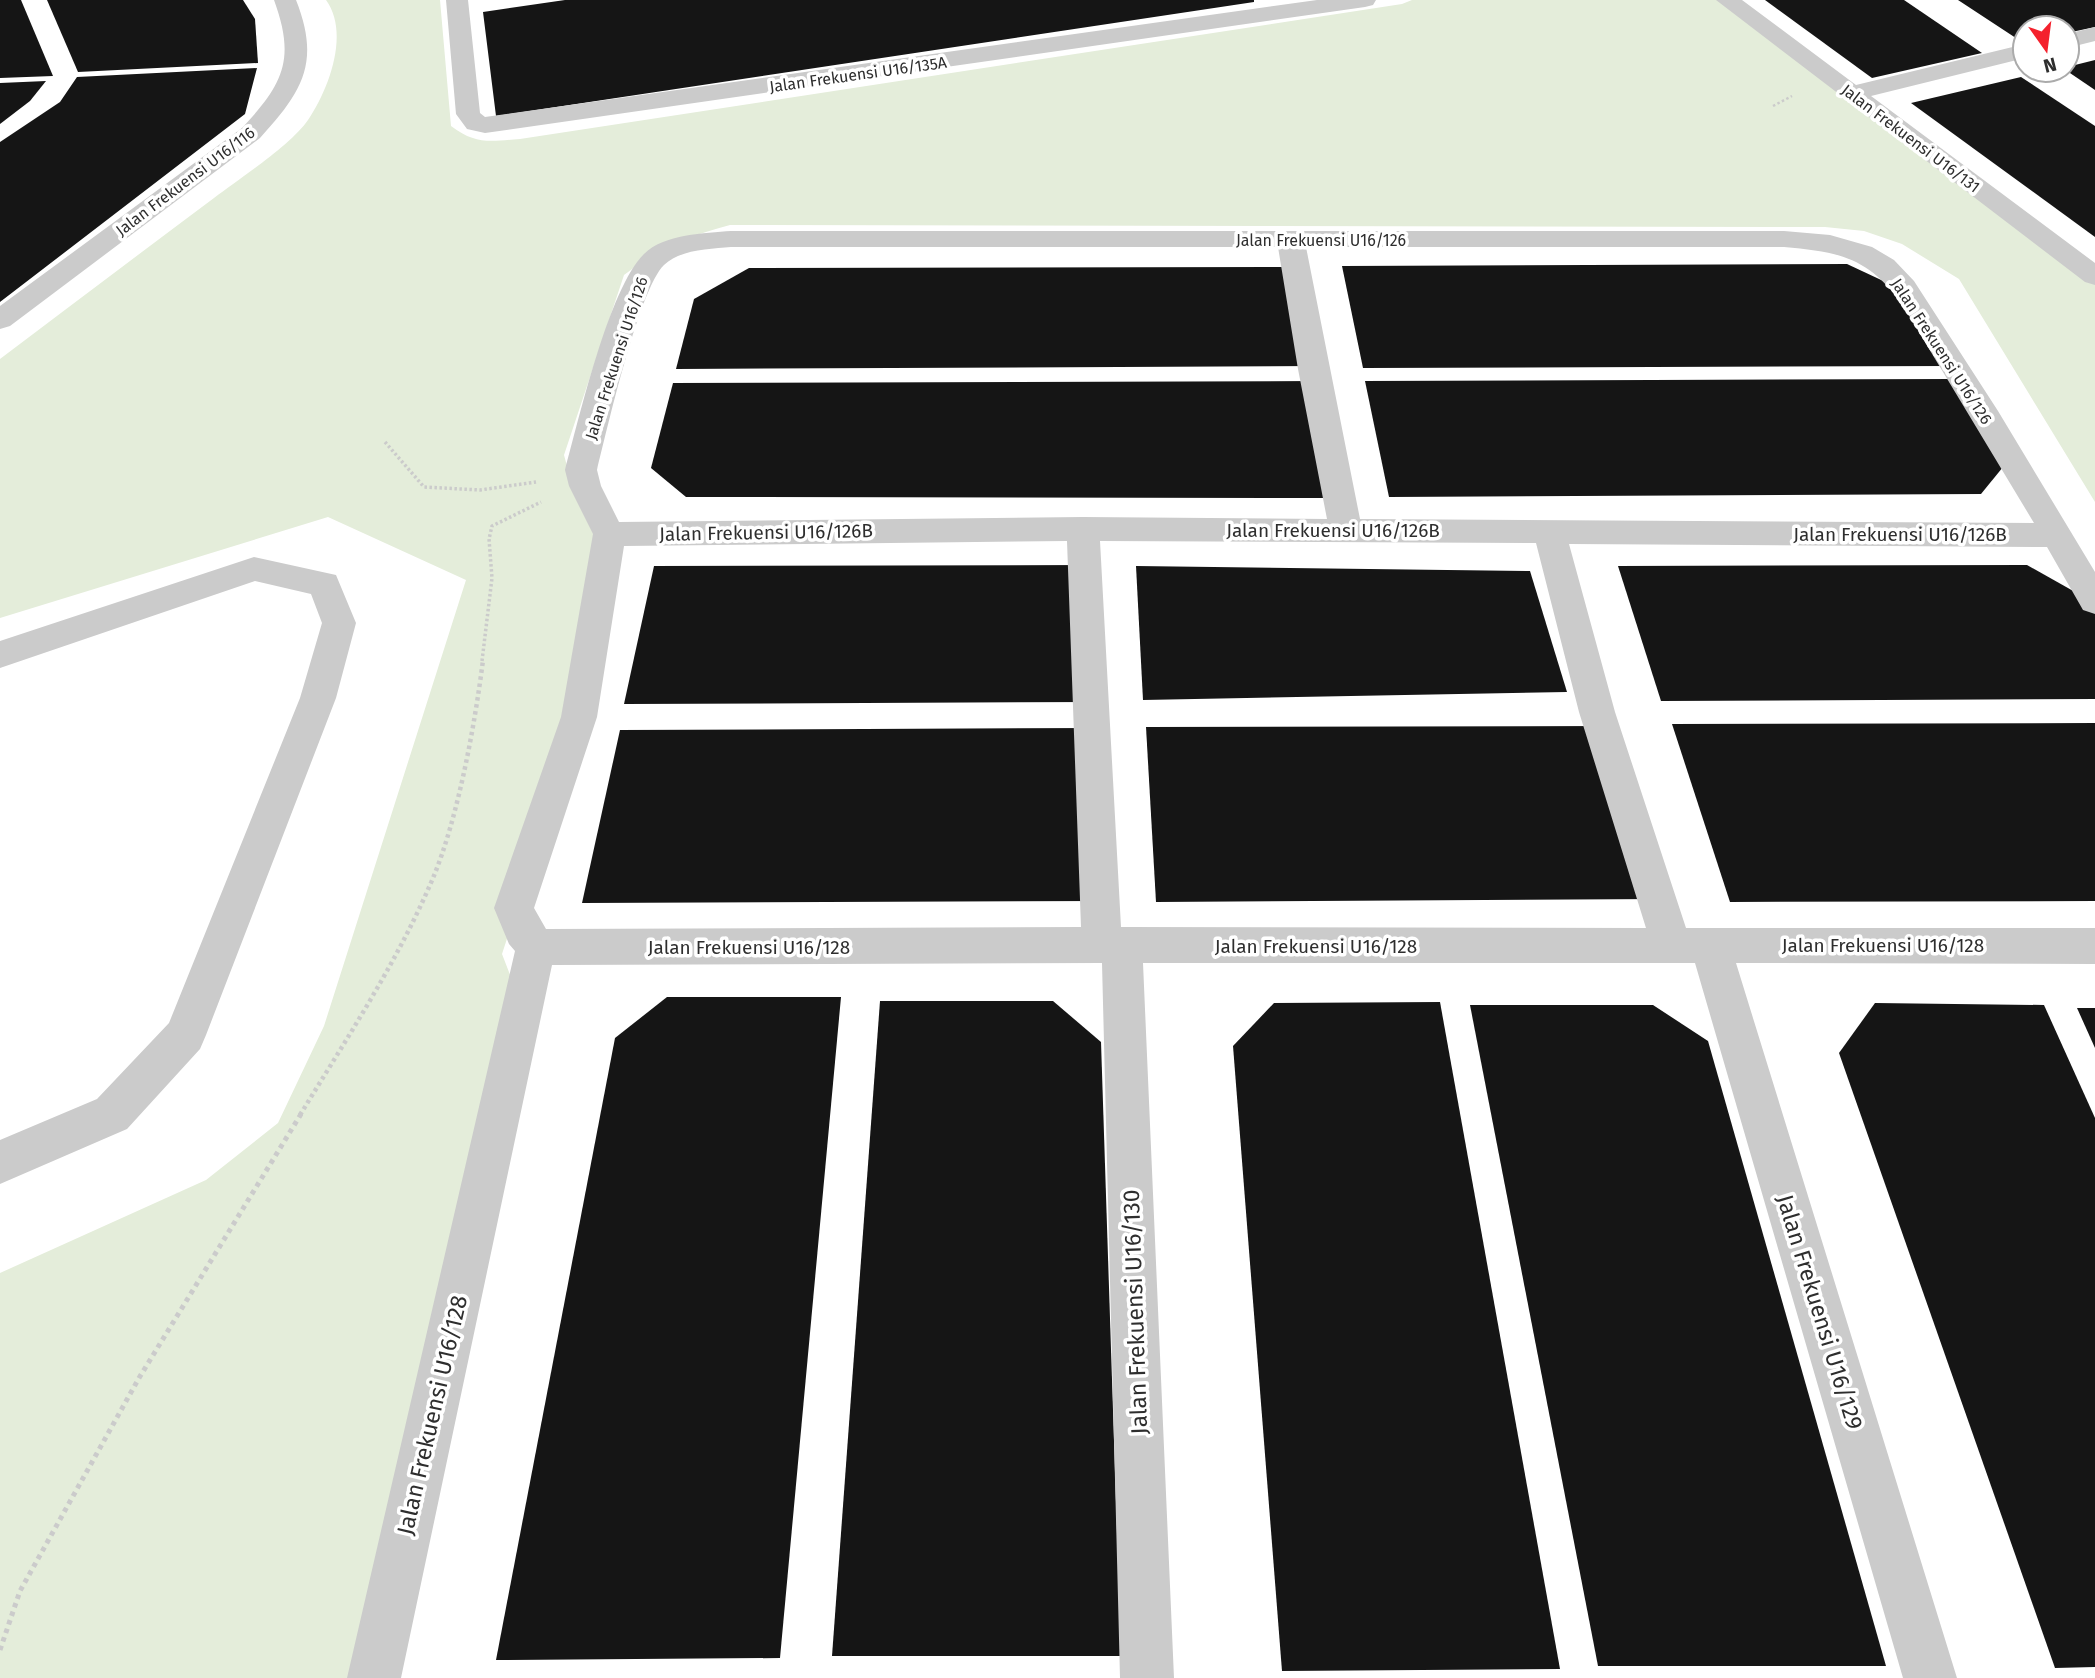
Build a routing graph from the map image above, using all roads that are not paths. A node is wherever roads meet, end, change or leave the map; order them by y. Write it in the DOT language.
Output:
graph roads {
  1 [pos="285,0"];
  2 [pos="457,0"];
  3 [pos="1365,0"];
  4 [pos="1727,0"];
  5 [pos="2011,54"];
  6 [pos="1852,93"];
  7 [pos="1291,241"];
  8 [pos="2095,276"];
  9 [pos="0,320"];
  10 [pos="1083,528"];
  11 [pos="1346,531"];
  12 [pos="1549,531"];
  13 [pos="609,534"];
  14 [pos="2057,535"];
  15 [pos="2095,601"];
  16 [pos="0,655"];
  17 [pos="1112,945"];
  18 [pos="1691,946"];
  19 [pos="2095,946"];
  20 [pos="536,947"];
  21 [pos="0,1162"];
  22 [pos="374,1678"];
  23 [pos="1147,1678"];
  24 [pos="1930,1678"];
  1 -- 9 [label="street, Jalan Frekuensi U16/116"];
  2 -- 3 [label="street, Jalan Frekuensi U16/135A"];
  4 -- 6 [label="street, Jalan Frekuensi U16/131"];
  5 -- 6 [label="street"];
  6 -- 8 [label="street, Jalan Frekuensi U16/131"];
  7 -- 11 [label="street"];
  7 -- 13 [label="street, Jalan Frekuensi U16/126"];
  7 -- 14 [label="street, Jalan Frekuensi U16/126"];
  10 -- 11 [label="street, Jalan Frekuensi U16/126B"];
  10 -- 13 [label="street, Jalan Frekuensi U16/126B"];
  10 -- 17 [label="street, Jalan Frekuensi U16/130"];
  11 -- 12 [label="street, Jalan Frekuensi U16/126B"];
  12 -- 14 [label="street, Jalan Frekuensi U16/126B"];
  12 -- 18 [label="street, Jalan Frekuensi U16/129"];
  13 -- 20 [label="street"];
  14 -- 15 [label="street, Jalan Frekuensi U16/126"];
  16 -- 21 [label="street"];
  17 -- 18 [label="street, Jalan Frekuensi U16/128"];
  17 -- 20 [label="street, Jalan Frekuensi U16/128"];
  17 -- 23 [label="street, Jalan Frekuensi U16/130"];
  18 -- 19 [label="street, Jalan Frekuensi U16/128"];
  18 -- 24 [label="street, Jalan Frekuensi U16/129"];
  20 -- 22 [label="street, Jalan Frekuensi U16/128"];
}
